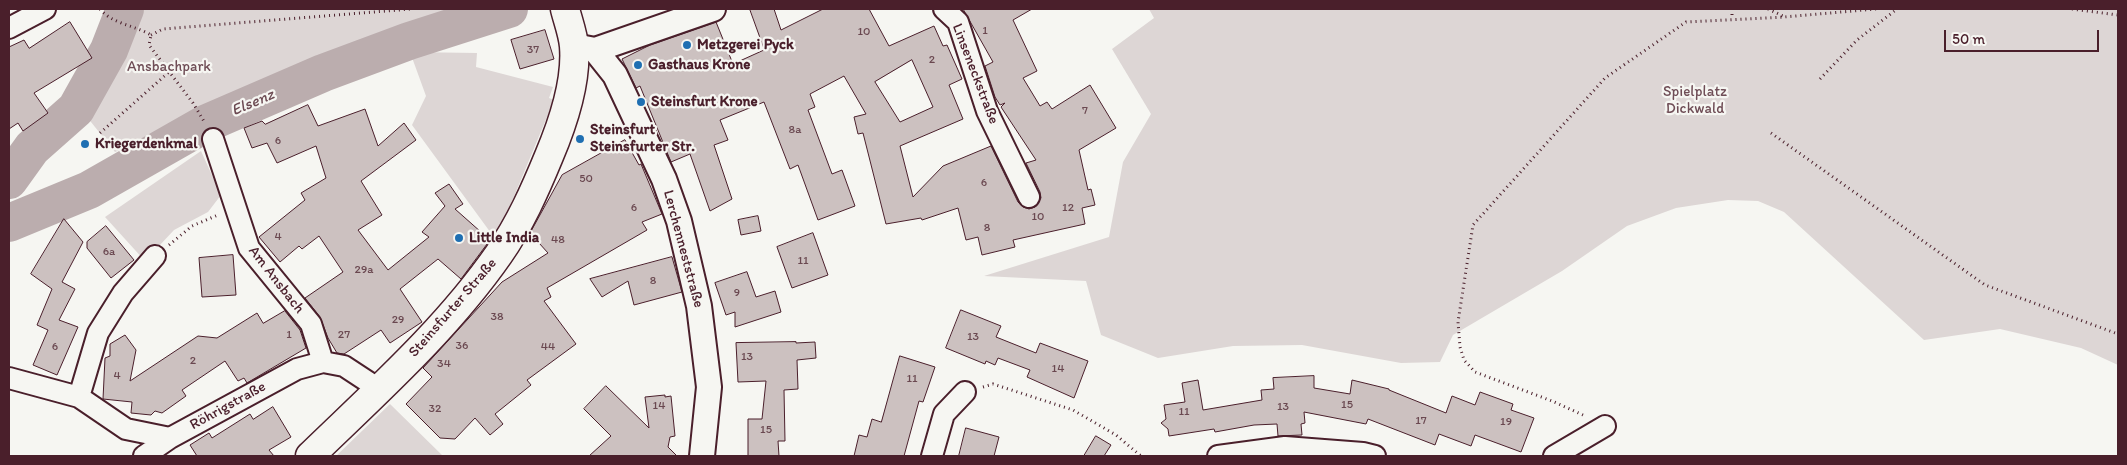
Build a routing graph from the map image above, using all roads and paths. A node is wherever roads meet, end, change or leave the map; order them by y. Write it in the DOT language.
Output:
graph roads {
  1 [pos="100,9"];
  2 [pos="412,9"];
  3 [pos="565,9"];
  4 [pos="713,9"];
  5 [pos="944,9"];
  6 [pos="1732,9"];
  7 [pos="1768,9"];
  8 [pos="1876,9"];
  9 [pos="1897,9"];
  10 [pos="2072,9"];
  11 [pos="39,10"];
  12 [pos="2118,15"];
  13 [pos="1784,17"];
  14 [pos="1732,19"];
  15 [pos="9,28"];
  16 [pos="151,35"];
  17 [pos="584,48"];
  18 [pos="169,72"];
  19 [pos="1820,79"];
  20 [pos="193,102"];
  21 [pos="100,133"];
  22 [pos="1771,133"];
  23 [pos="213,139"];
  24 [pos="1029,197"];
  25 [pos="236,208"];
  26 [pos="155,256"];
  27 [pos="2118,334"];
  28 [pos="323,362"];
  29 [pos="9,378"];
  30 [pos="378,389"];
  31 [pos="965,392"];
  32 [pos="79,397"];
  33 [pos="1605,426"];
  34 [pos="170,438"];
  35 [pos="144,456"];
  36 [pos="310,456"];
  37 [pos="702,456"];
  38 [pos="932,456"];
  39 [pos="1141,456"];
  40 [pos="1218,456"];
  41 [pos="1375,456"];
  42 [pos="1554,456"];
  1 -- 16 [label="path"];
  2 -- 16 [label="path"];
  3 -- 17 [label="main road, Steinsfurter Straße"];
  4 -- 17 [label="street"];
  5 -- 24 [label="street, Linseneckstraße"];
  6 -- 14 [label="path"];
  7 -- 13 [label="path"];
  8 -- 13 [label="path"];
  9 -- 19 [label="path"];
  10 -- 12 [label="path"];
  11 -- 15 [label="street"];
  13 -- 14 [label="path"];
  14 -- 33 [label="path"];
  16 -- 18 [label="path"];
  17 -- 30 [label="main road, Steinsfurter Straße"];
  17 -- 37 [label="street, Lerchenneststraße"];
  18 -- 20 [label="path"];
  18 -- 21 [label="path"];
  22 -- 27 [label="path"];
  23 -- 25 [label="street, Am Ansbach"];
  25 -- 26 [label="path"];
  25 -- 28 [label="street, Am Ansbach"];
  26 -- 32 [label="street"];
  28 -- 30 [label="street, Röhrigstraße"];
  28 -- 34 [label="street, Röhrigstraße"];
  29 -- 32 [label="street"];
  30 -- 36 [label="main road, Steinsfurter Straße"];
  31 -- 38 [label="street"];
  31 -- 39 [label="path"];
  32 -- 34 [label="street"];
  33 -- 42 [label="street"];
  34 -- 35 [label="street, Röhrigstraße"];
  40 -- 41 [label="street"];
}
